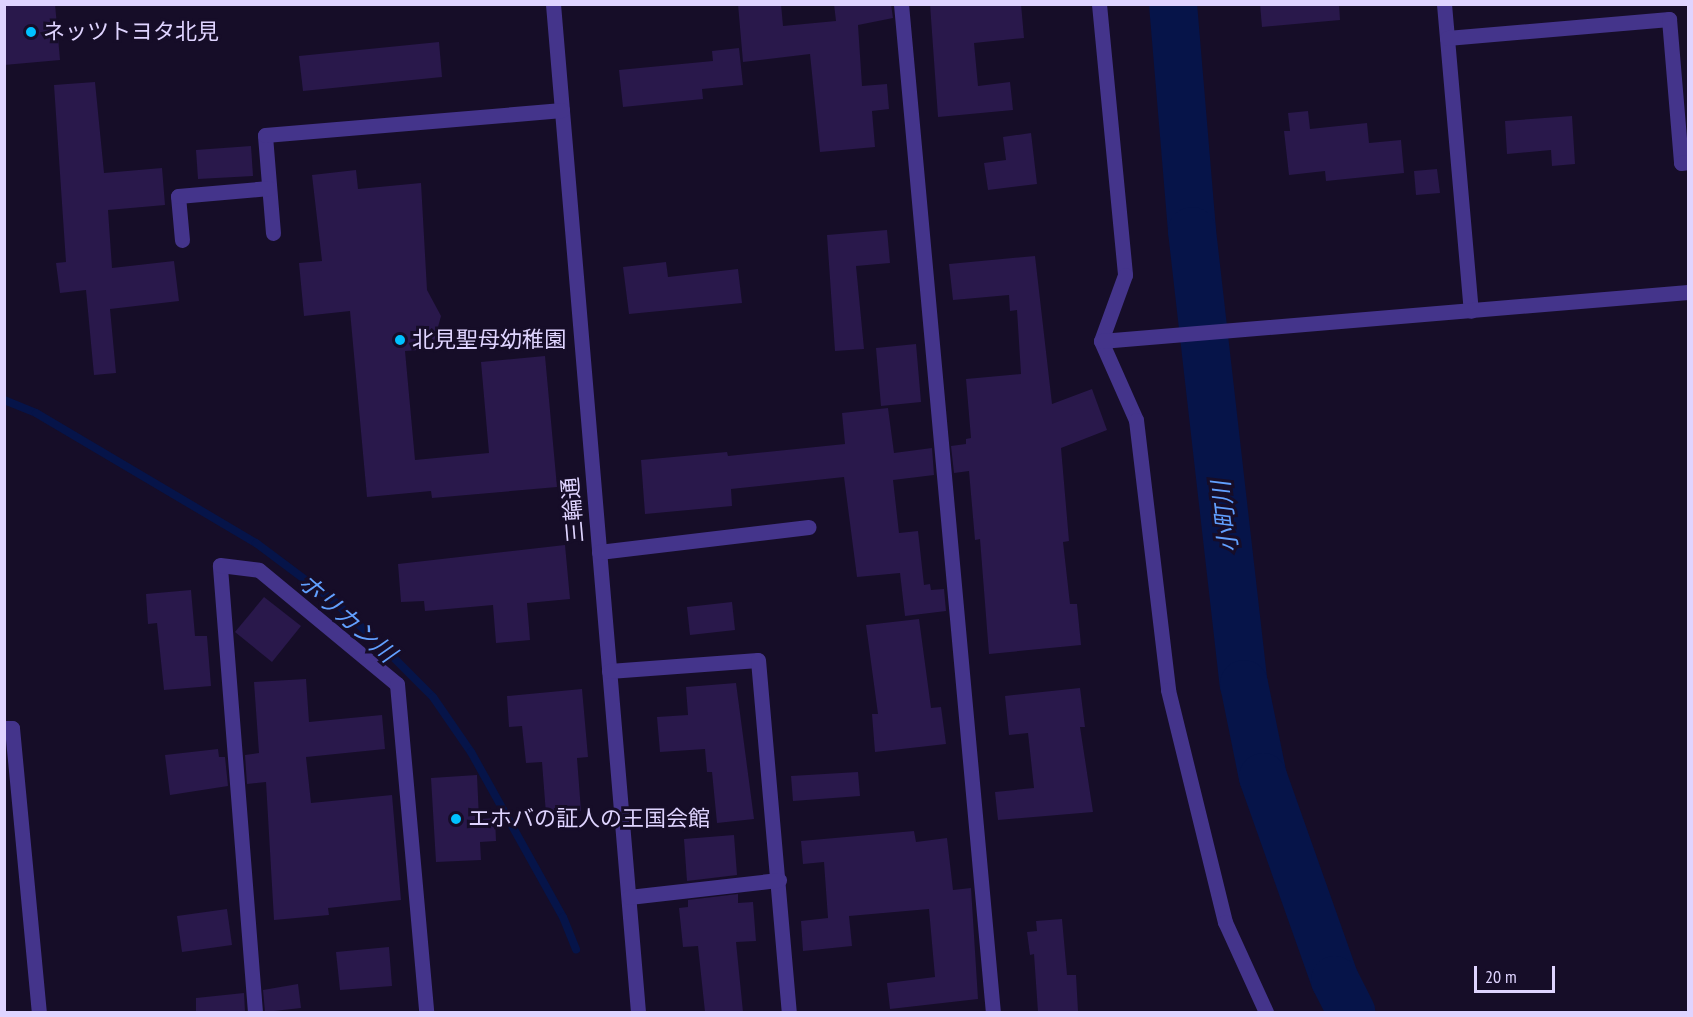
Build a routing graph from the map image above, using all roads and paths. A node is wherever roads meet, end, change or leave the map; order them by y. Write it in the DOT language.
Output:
graph roads {
  1 [pos="553,4"];
  2 [pos="902,4"];
  3 [pos="1099,4"];
  4 [pos="1444,4"];
  5 [pos="1447,38"];
  6 [pos="562,110"];
  7 [pos="1689,162"];
  8 [pos="269,188"];
  9 [pos="273,233"];
  10 [pos="182,240"];
  11 [pos="1689,292"];
  12 [pos="1471,311"];
  13 [pos="1101,341"];
  14 [pos="809,528"];
  15 [pos="599,552"];
  16 [pos="609,671"];
  17 [pos="4,728"];
  18 [pos="779,880"];
  19 [pos="629,897"];
  20 [pos="39,1012"];
  21 [pos="255,1012"];
  22 [pos="426,1012"];
  23 [pos="638,1012"];
  24 [pos="789,1012"];
  25 [pos="993,1012"];
  26 [pos="1266,1012"];
  1 -- 6 [label="street, 三輪通"];
  2 -- 25 [label="street"];
  3 -- 13 [label="street"];
  4 -- 5 [label="street"];
  5 -- 7 [label="street"];
  5 -- 12 [label="street"];
  6 -- 8 [label="street"];
  6 -- 15 [label="street, 三輪通"];
  8 -- 9 [label="street"];
  8 -- 10 [label="street"];
  11 -- 12 [label="street"];
  12 -- 13 [label="street"];
  13 -- 26 [label="street"];
  14 -- 15 [label="street"];
  15 -- 16 [label="street, 三輪通"];
  16 -- 18 [label="street"];
  16 -- 19 [label="street, 三輪通"];
  17 -- 20 [label="street"];
  18 -- 19 [label="street"];
  18 -- 24 [label="street"];
  19 -- 23 [label="street, 三輪通"];
  21 -- 22 [label="street"];
}
